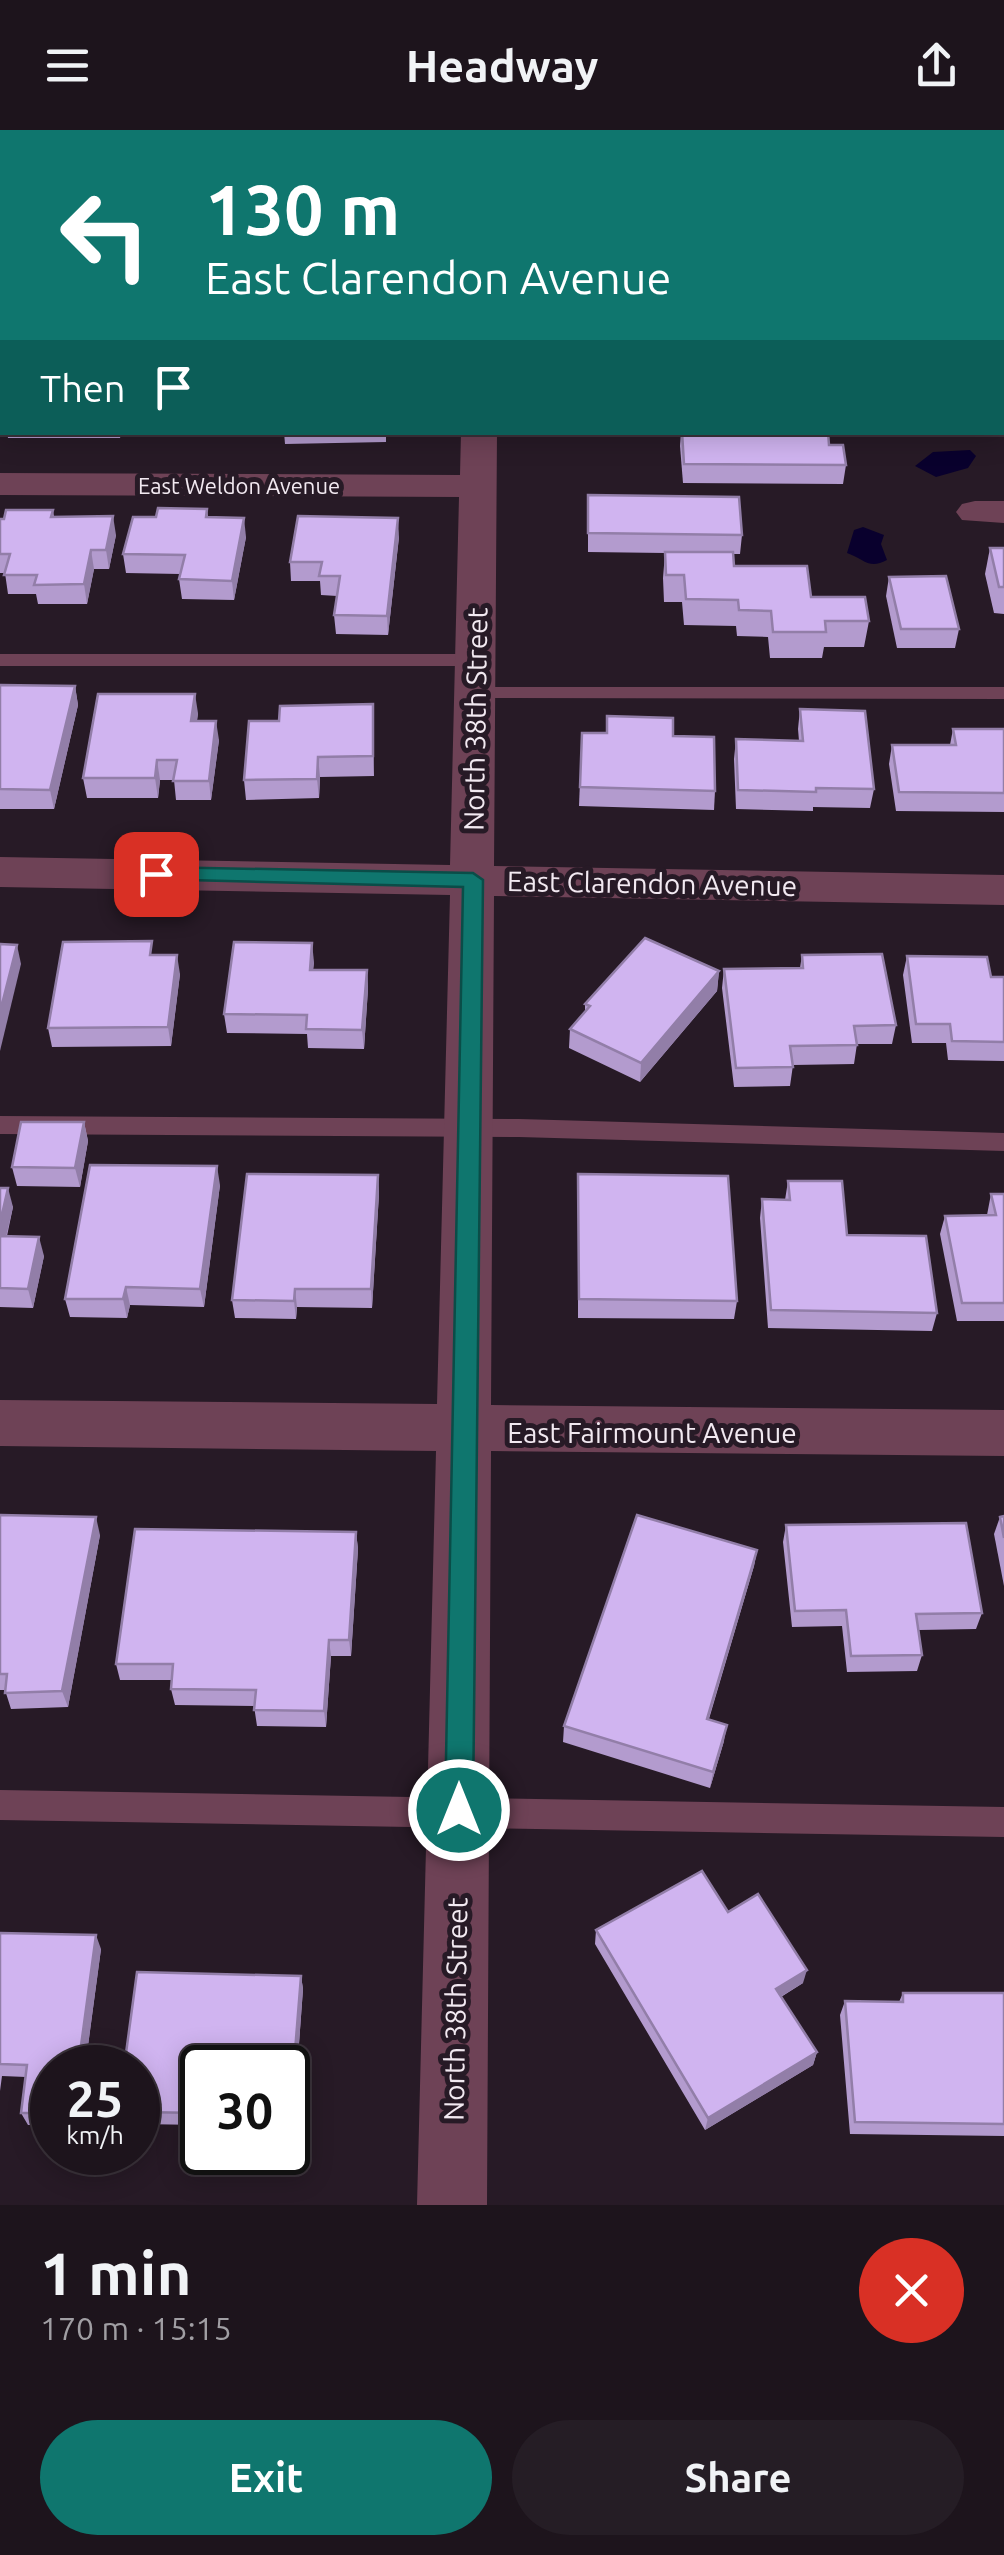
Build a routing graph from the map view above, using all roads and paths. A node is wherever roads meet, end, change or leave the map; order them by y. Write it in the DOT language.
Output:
graph roads {
  1 [pos="479,435"];
  2 [pos="0,484"];
  3 [pos="477,486"];
  4 [pos="0,660"];
  5 [pos="475,677"];
  6 [pos="1004,694"];
  7 [pos="0,872"];
  8 [pos="473,880"];
  9 [pos="1004,890"];
  10 [pos="0,1125"];
  11 [pos="469,1128"];
  12 [pos="1004,1142"];
  13 [pos="0,1423"];
  14 [pos="465,1431"];
  15 [pos="1004,1434"];
  16 [pos="0,1805"];
  17 [pos="459,1810"];
  18 [pos="1004,1822"];
  19 [pos="452,2205"];
  1 -- 3 [label="street, North 38th Street"];
  2 -- 3 [label="street, East Weldon Avenue"];
  3 -- 5 [label="street, North 38th Street"];
  4 -- 5 [label="lane"];
  5 -- 6 [label="lane"];
  5 -- 8 [label="street, North 38th Street"];
  7 -- 8 [label="street, East Clarendon Avenue"];
  8 -- 9 [label="street, East Clarendon Avenue"];
  8 -- 11 [label="street, North 38th Street"];
  10 -- 11 [label="lane"];
  11 -- 12 [label="lane"];
  11 -- 14 [label="street, North 38th Street"];
  13 -- 14 [label="street, East Fairmount Avenue"];
  14 -- 15 [label="street, East Fairmount Avenue"];
  14 -- 17 [label="street, North 38th Street"];
  16 -- 17 [label="lane"];
  17 -- 18 [label="lane"];
  17 -- 19 [label="street, North 38th Street"];
}
